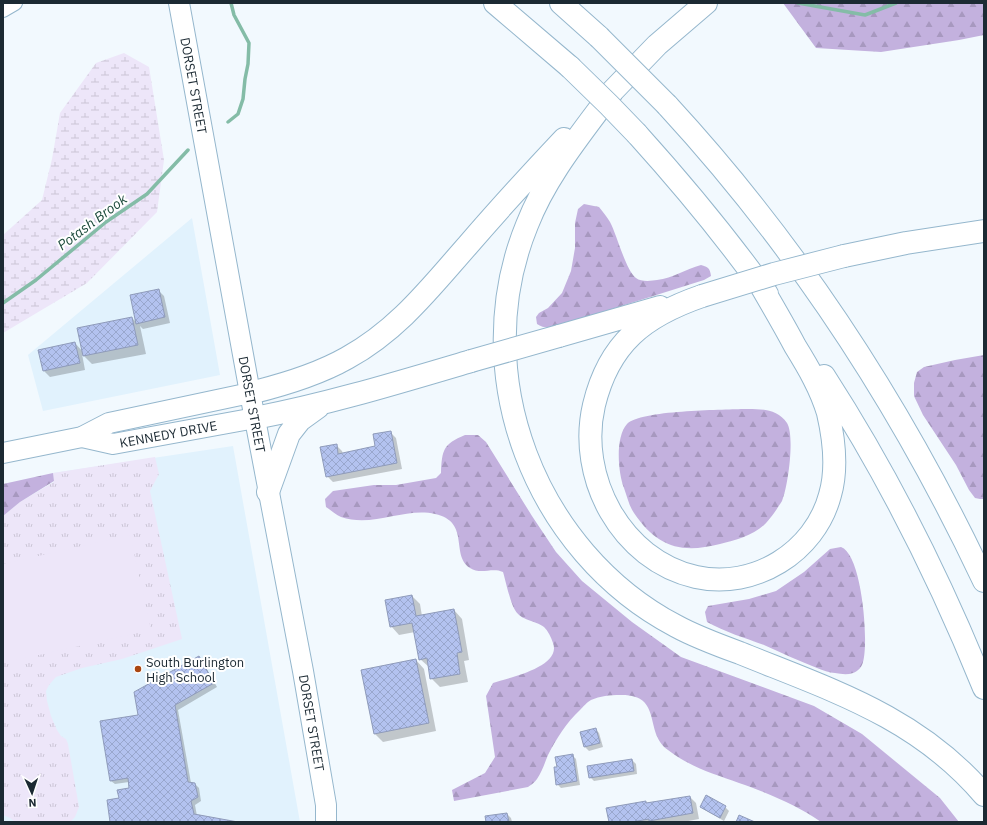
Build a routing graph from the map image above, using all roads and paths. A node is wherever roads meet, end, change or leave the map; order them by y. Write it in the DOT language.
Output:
graph roads {
  1 [pos="15,3"];
  2 [pos="179,3"];
  3 [pos="495,3"];
  4 [pos="561,3"];
  5 [pos="706,3"];
  6 [pos="3,10"];
  7 [pos="612,92"];
  8 [pos="984,231"];
  9 [pos="760,284"];
  10 [pos="702,296"];
  11 [pos="250,393"];
  12 [pos="332,400"];
  13 [pos="255,418"];
  14 [pos="82,437"];
  15 [pos="3,453"];
  16 [pos="268,492"];
  17 [pos="984,580"];
  18 [pos="984,688"];
  19 [pos="984,795"];
  20 [pos="328,816"];
  1 -- 6 [label="street"];
  2 -- 11 [label="main road, DORSET STREET"];
  3 -- 9 [label="highway, bridge"];
  4 -- 17 [label="highway, bridge"];
  5 -- 7 [label="highway"];
  7 -- 11 [label="highway"];
  7 -- 19 [label="highway"];
  8 -- 10 [label="highway, bridge"];
  9 -- 10 [label="highway"];
  9 -- 18 [label="highway"];
  10 -- 12 [label="highway, bridge"];
  11 -- 13 [label="main road, DORSET STREET"];
  11 -- 14 [label="main road, KENNEDY DRIVE"];
  12 -- 13 [label="highway"];
  12 -- 16 [label="highway"];
  13 -- 14 [label="main road, KENNEDY DRIVE"];
  13 -- 16 [label="main road, DORSET STREET"];
  14 -- 15 [label="main road, KENNEDY DRIVE"];
  16 -- 20 [label="main road, DORSET STREET"];
}
